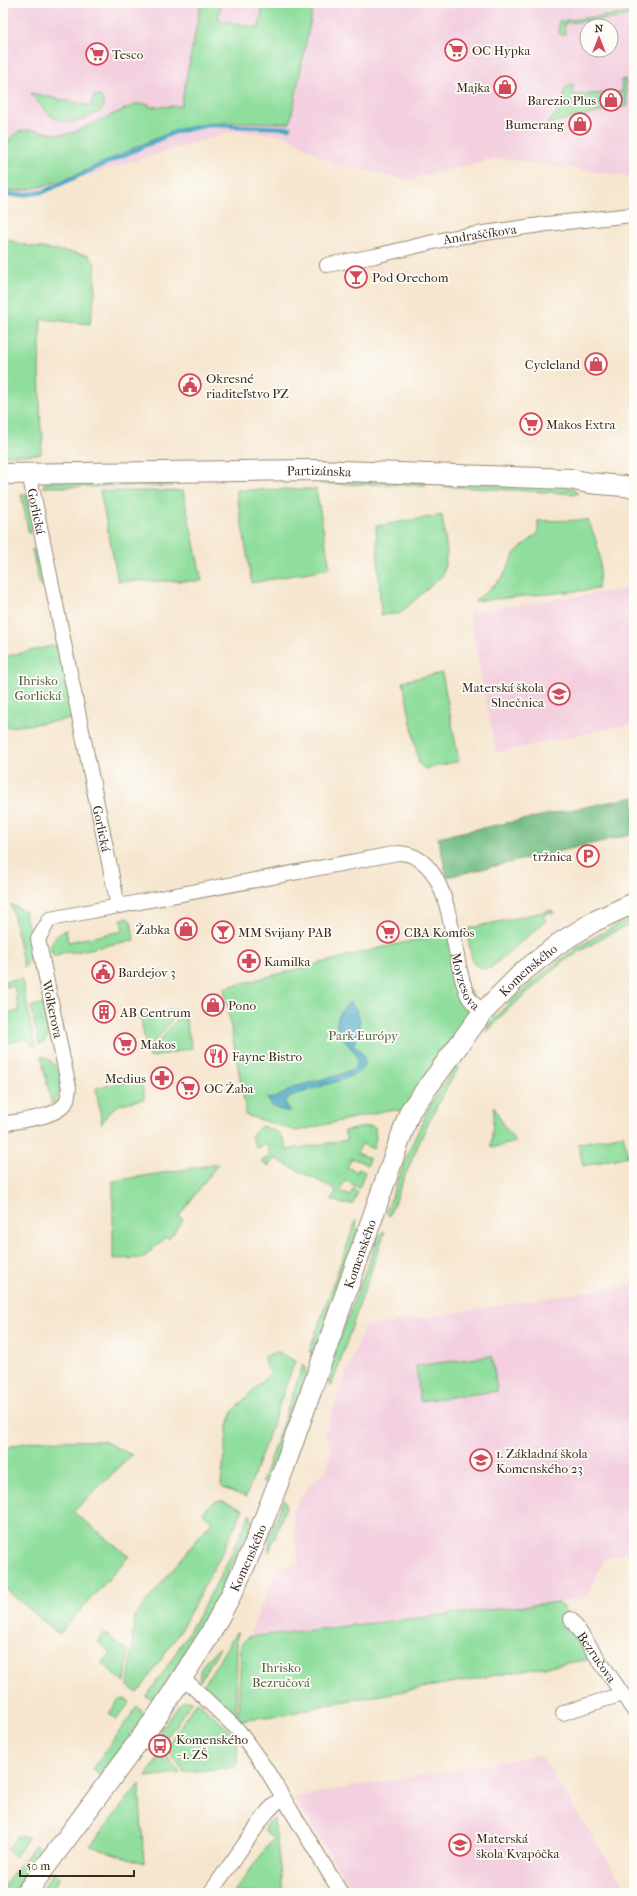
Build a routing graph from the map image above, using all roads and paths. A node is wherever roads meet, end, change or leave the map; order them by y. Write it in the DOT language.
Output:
graph roads {
  1 [pos="634,213"];
  2 [pos="327,265"];
  3 [pos="29,473"];
  4 [pos="3,474"];
  5 [pos="634,487"];
  6 [pos="634,903"];
  7 [pos="118,906"];
  8 [pos="483,1012"];
  9 [pos="3,1124"];
  10 [pos="571,1620"];
  11 [pos="182,1679"];
  12 [pos="622,1694"];
  13 [pos="634,1711"];
  14 [pos="563,1713"];
  15 [pos="282,1797"];
  16 [pos="26,1893"];
  17 [pos="210,1893"];
  18 [pos="341,1893"];
  1 -- 2 [label="street, Andraščíkova"];
  3 -- 4 [label="street, Partizánska"];
  3 -- 5 [label="street, Partizánska"];
  3 -- 7 [label="street, Gorlická"];
  6 -- 8 [label="street, Komenského"];
  7 -- 8 [label="street, Moyzesova"];
  7 -- 9 [label="street, Wolkerova"];
  8 -- 11 [label="street, Komenského"];
  10 -- 12 [label="street, Bezručova"];
  11 -- 15 [label="street"];
  11 -- 16 [label="street, Komenského"];
  12 -- 13 [label="street, Bezručova"];
  12 -- 14 [label="street, Bezručova"];
  15 -- 17 [label="street"];
  15 -- 18 [label="street"];
}
